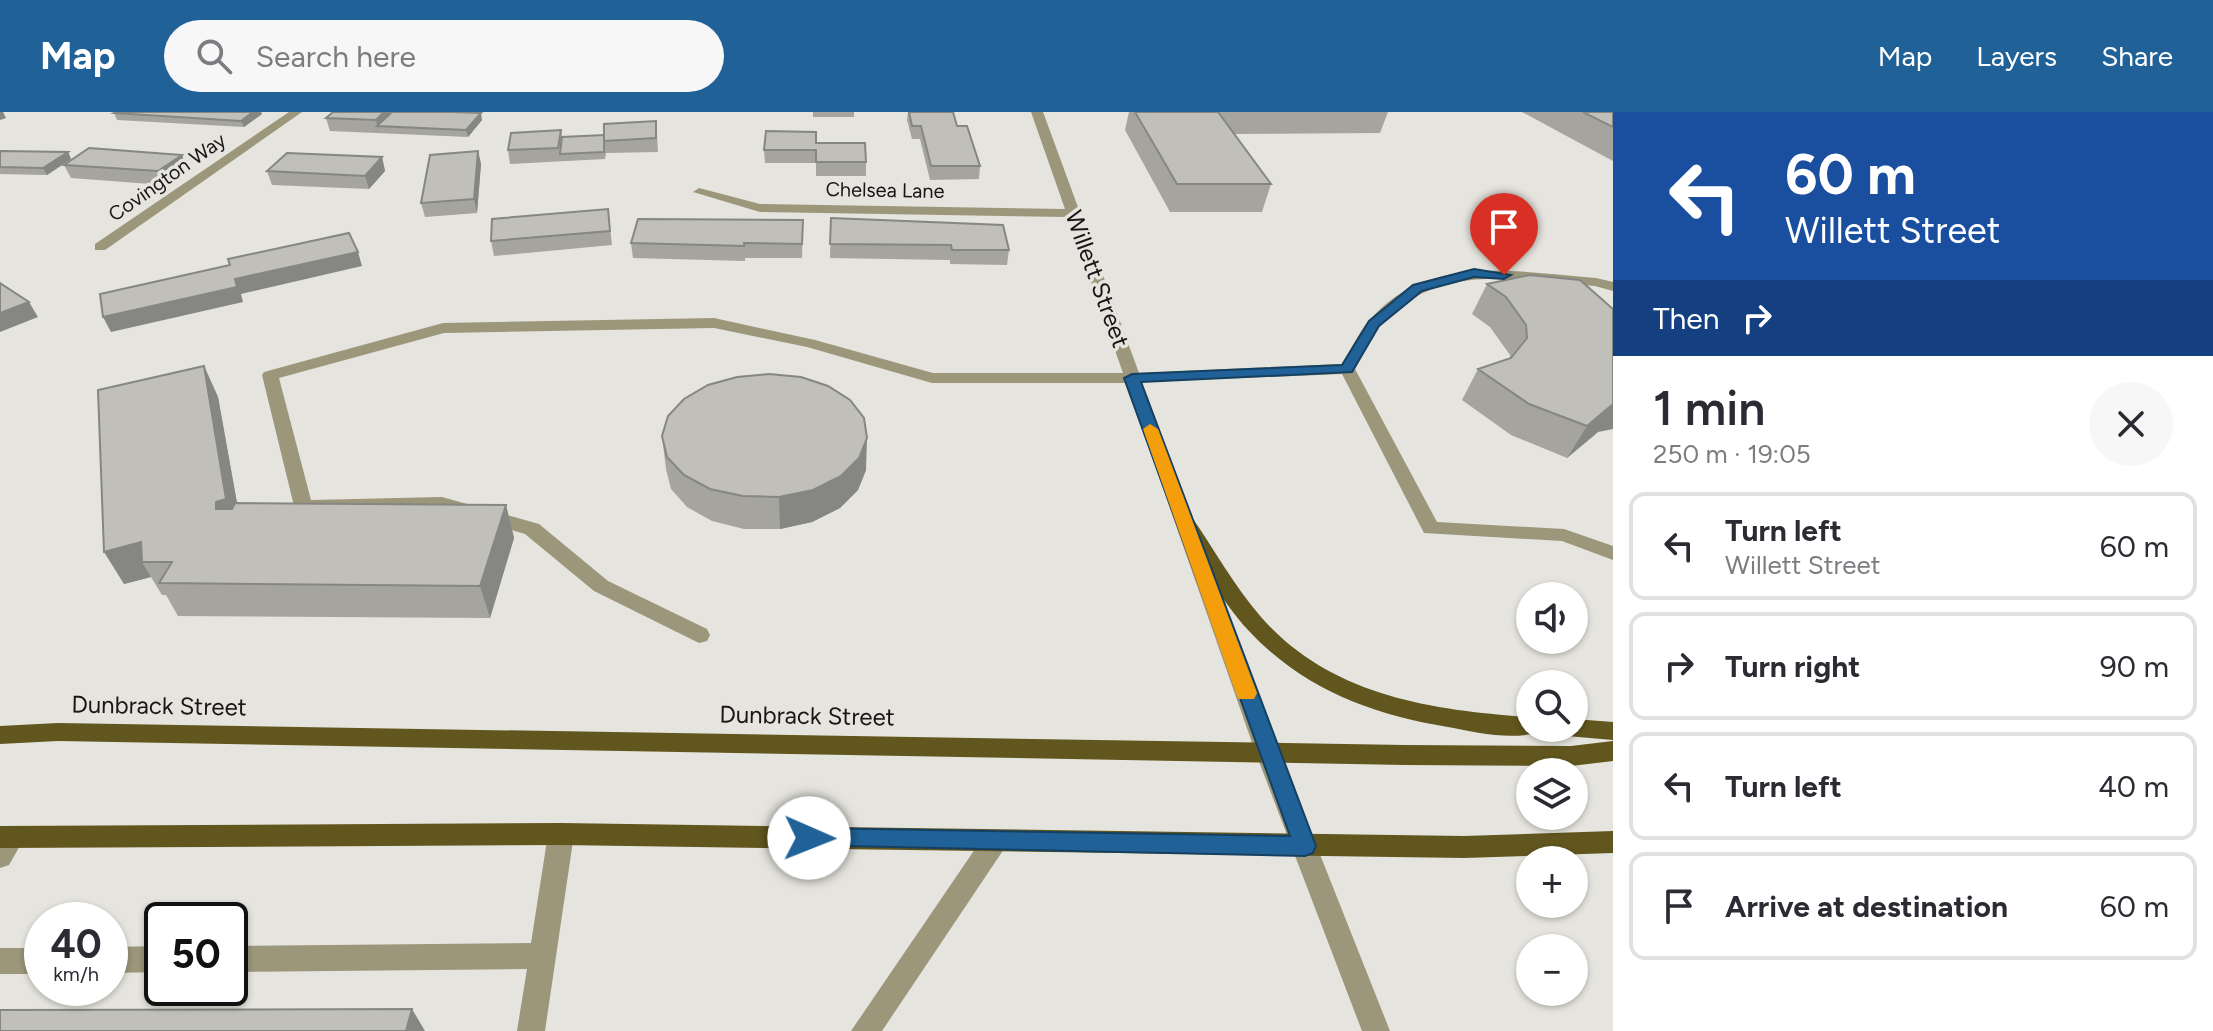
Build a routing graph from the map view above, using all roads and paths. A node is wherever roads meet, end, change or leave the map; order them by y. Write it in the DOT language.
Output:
graph roads {
  1 [pos="296,112"];
  2 [pos="1037,112"];
  3 [pos="699,192"];
  4 [pos="1073,213"];
  5 [pos="100,247"];
  6 [pos="1613,287"];
  7 [pos="1347,369"];
  8 [pos="1132,378"];
  9 [pos="1184,520"];
  10 [pos="1613,553"];
  11 [pos="699,635"];
  12 [pos="1516,725"];
  13 [pos="1588,730"];
  14 [pos="1613,731"];
  15 [pos="0,735"];
  16 [pos="1267,751"];
  17 [pos="1613,751"];
  18 [pos="561,834"];
  19 [pos="995,841"];
  20 [pos="1613,842"];
  21 [pos="4,844"];
  22 [pos="1305,846"];
  23 [pos="543,956"];
  24 [pos="248,959"];
  25 [pos="0,961"];
  26 [pos="24,961"];
  27 [pos="531,1031"];
  28 [pos="865,1031"];
  29 [pos="1376,1031"];
  1 -- 5 [label="street, Covington Way"];
  2 -- 4 [label="street, Willett Street"];
  3 -- 4 [label="street, Chelsea Lane"];
  4 -- 8 [label="street, Willett Street"];
  6 -- 7 [label="street"];
  7 -- 8 [label="street"];
  7 -- 10 [label="street"];
  8 -- 9 [label="street, Willett Street"];
  8 -- 11 [label="street"];
  9 -- 12 [label="main road"];
  9 -- 16 [label="street, Willett Street"];
  13 -- 14 [label="main road"];
  15 -- 16 [label="main road, Dunbrack Street"];
  16 -- 17 [label="main road, Dunbrack Street"];
  16 -- 22 [label="street, Willett Street"];
  18 -- 19 [label="main road"];
  18 -- 21 [label="main road"];
  18 -- 23 [label="street"];
  19 -- 22 [label="main road"];
  19 -- 28 [label="street"];
  20 -- 22 [label="main road"];
  22 -- 29 [label="street, Willett Street"];
  23 -- 24 [label="street"];
  23 -- 27 [label="street"];
  25 -- 26 [label="street"];
}
